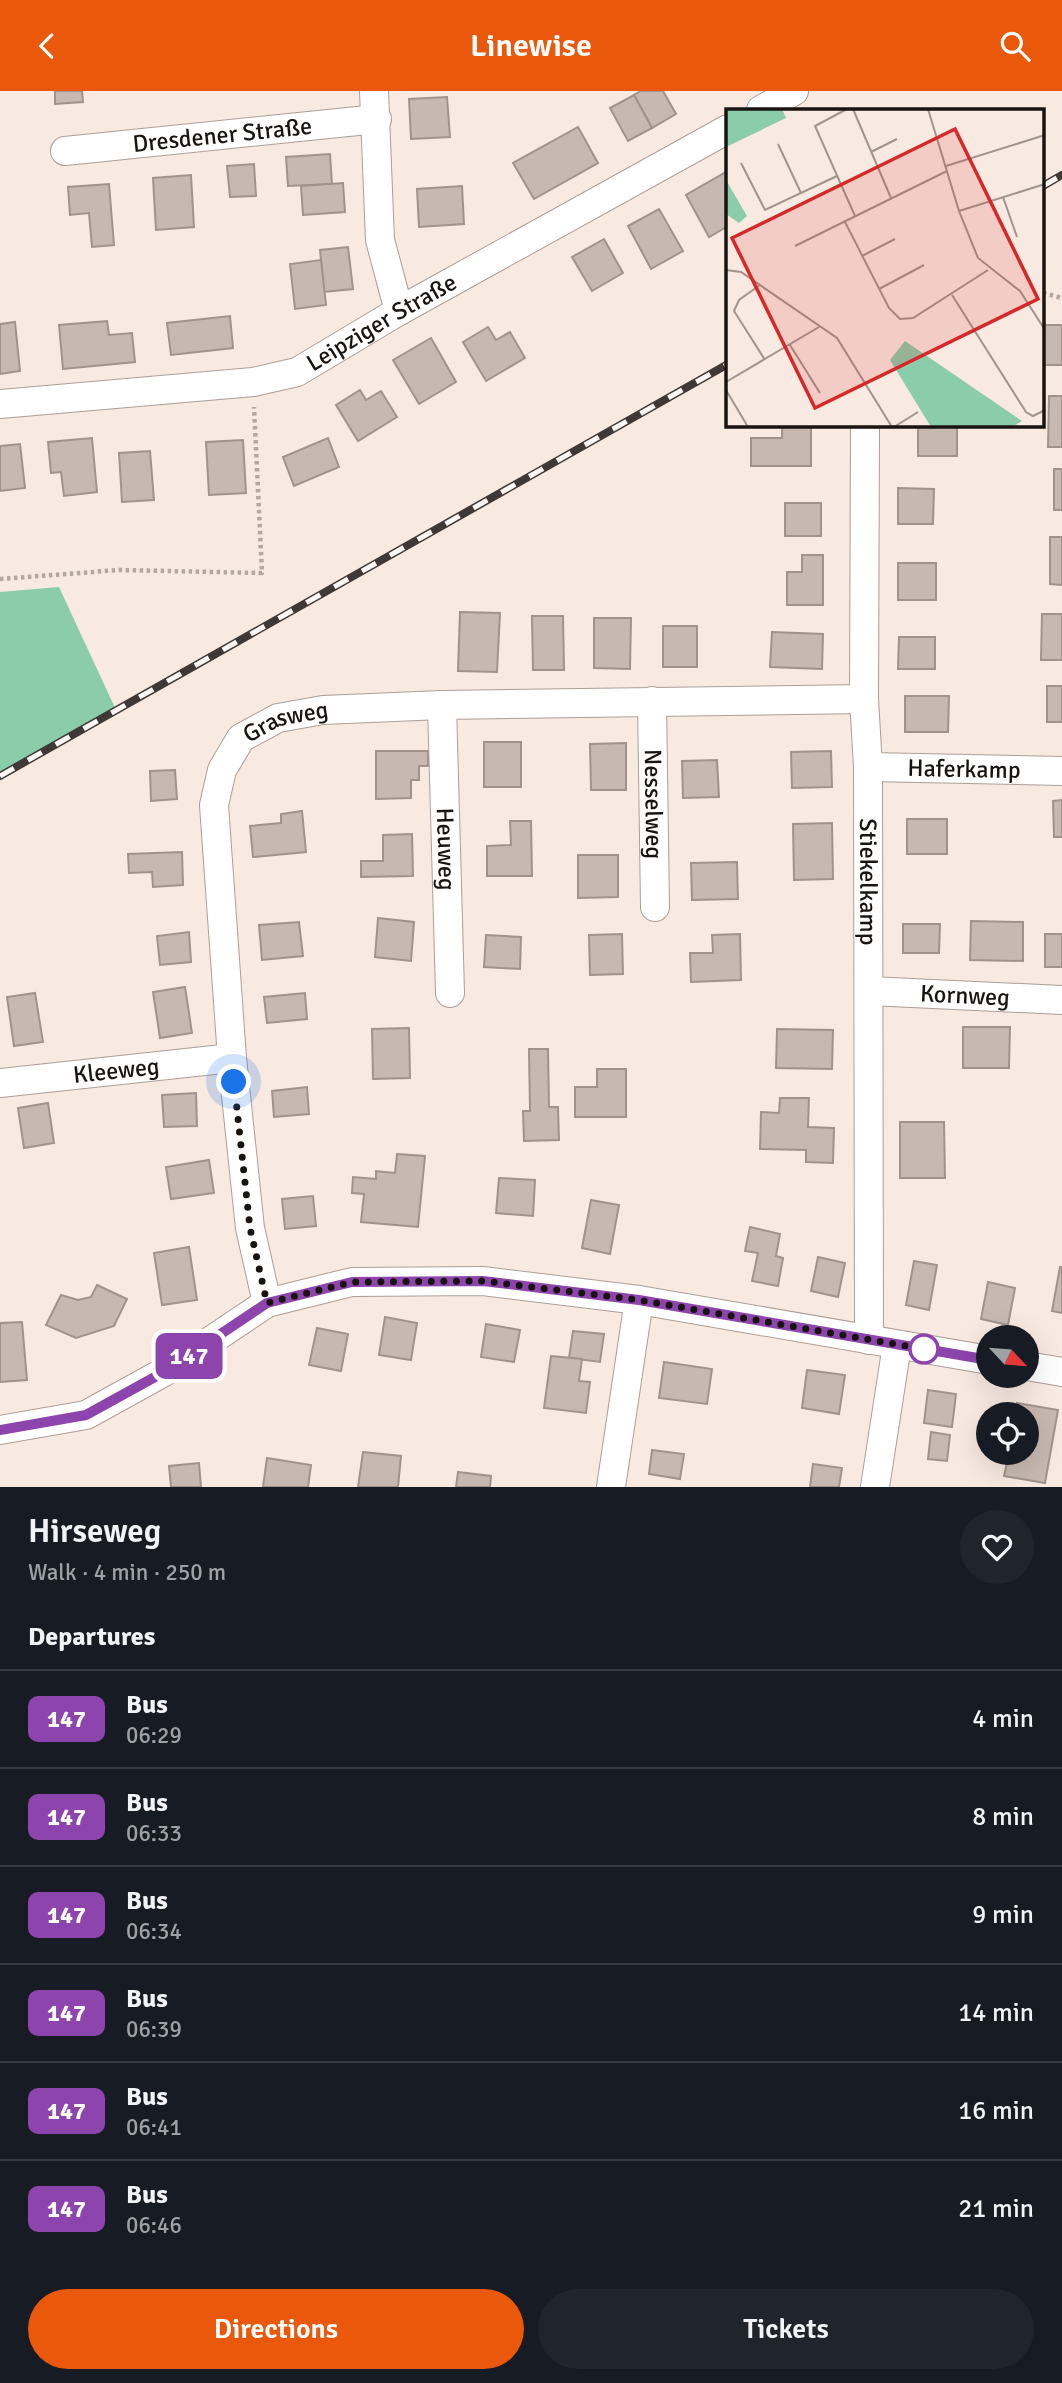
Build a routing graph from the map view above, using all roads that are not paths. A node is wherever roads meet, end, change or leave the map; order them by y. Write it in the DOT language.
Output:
graph roads {
  1 [pos="374,91"];
  2 [pos="748,91"];
  3 [pos="794,91"];
  4 [pos="751,109"];
  5 [pos="763,109"];
  6 [pos="377,119"];
  7 [pos="726,130"];
  8 [pos="65,151"];
  9 [pos="399,311"];
  10 [pos="0,404"];
  11 [pos="865,427"];
  12 [pos="864,699"];
  13 [pos="652,701"];
  14 [pos="442,705"];
  15 [pos="868,767"];
  16 [pos="1062,771"];
  17 [pos="655,908"];
  18 [pos="869,991"];
  19 [pos="450,993"];
  20 [pos="1062,1000"];
  21 [pos="232,1058"];
  22 [pos="0,1083"];
  23 [pos="639,1300"];
  24 [pos="267,1303"];
  25 [pos="869,1340"];
  26 [pos="897,1345"];
  27 [pos="976,1358"];
  28 [pos="1040,1368"];
  29 [pos="1062,1372"];
  30 [pos="0,1430"];
  31 [pos="611,1487"];
  32 [pos="875,1487"];
  1 -- 6 [label="street"];
  2 -- 4 [label="street"];
  3 -- 5 [label="street"];
  6 -- 8 [label="street, Dresdener Straße"];
  6 -- 9 [label="street"];
  7 -- 9 [label="street, Leipziger Straße"];
  9 -- 10 [label="street, Leipziger Straße"];
  11 -- 12 [label="street, Stiekelkamp"];
  12 -- 13 [label="street, Grasweg"];
  12 -- 15 [label="street, Stiekelkamp"];
  13 -- 14 [label="street, Grasweg"];
  13 -- 17 [label="street, Nesselweg"];
  14 -- 19 [label="street, Heuweg"];
  14 -- 21 [label="street, Grasweg"];
  15 -- 16 [label="street, Haferkamp"];
  15 -- 18 [label="street, Stiekelkamp"];
  18 -- 20 [label="street, Kornweg"];
  18 -- 25 [label="street, Stiekelkamp"];
  21 -- 22 [label="street, Kleeweg"];
  21 -- 24 [label="street, Grasweg"];
  23 -- 24 [label="street"];
  23 -- 25 [label="street"];
  23 -- 31 [label="street"];
  24 -- 30 [label="street"];
  25 -- 26 [label="street"];
  26 -- 27 [label="street"];
  26 -- 32 [label="street"];
  28 -- 29 [label="street"];
}
